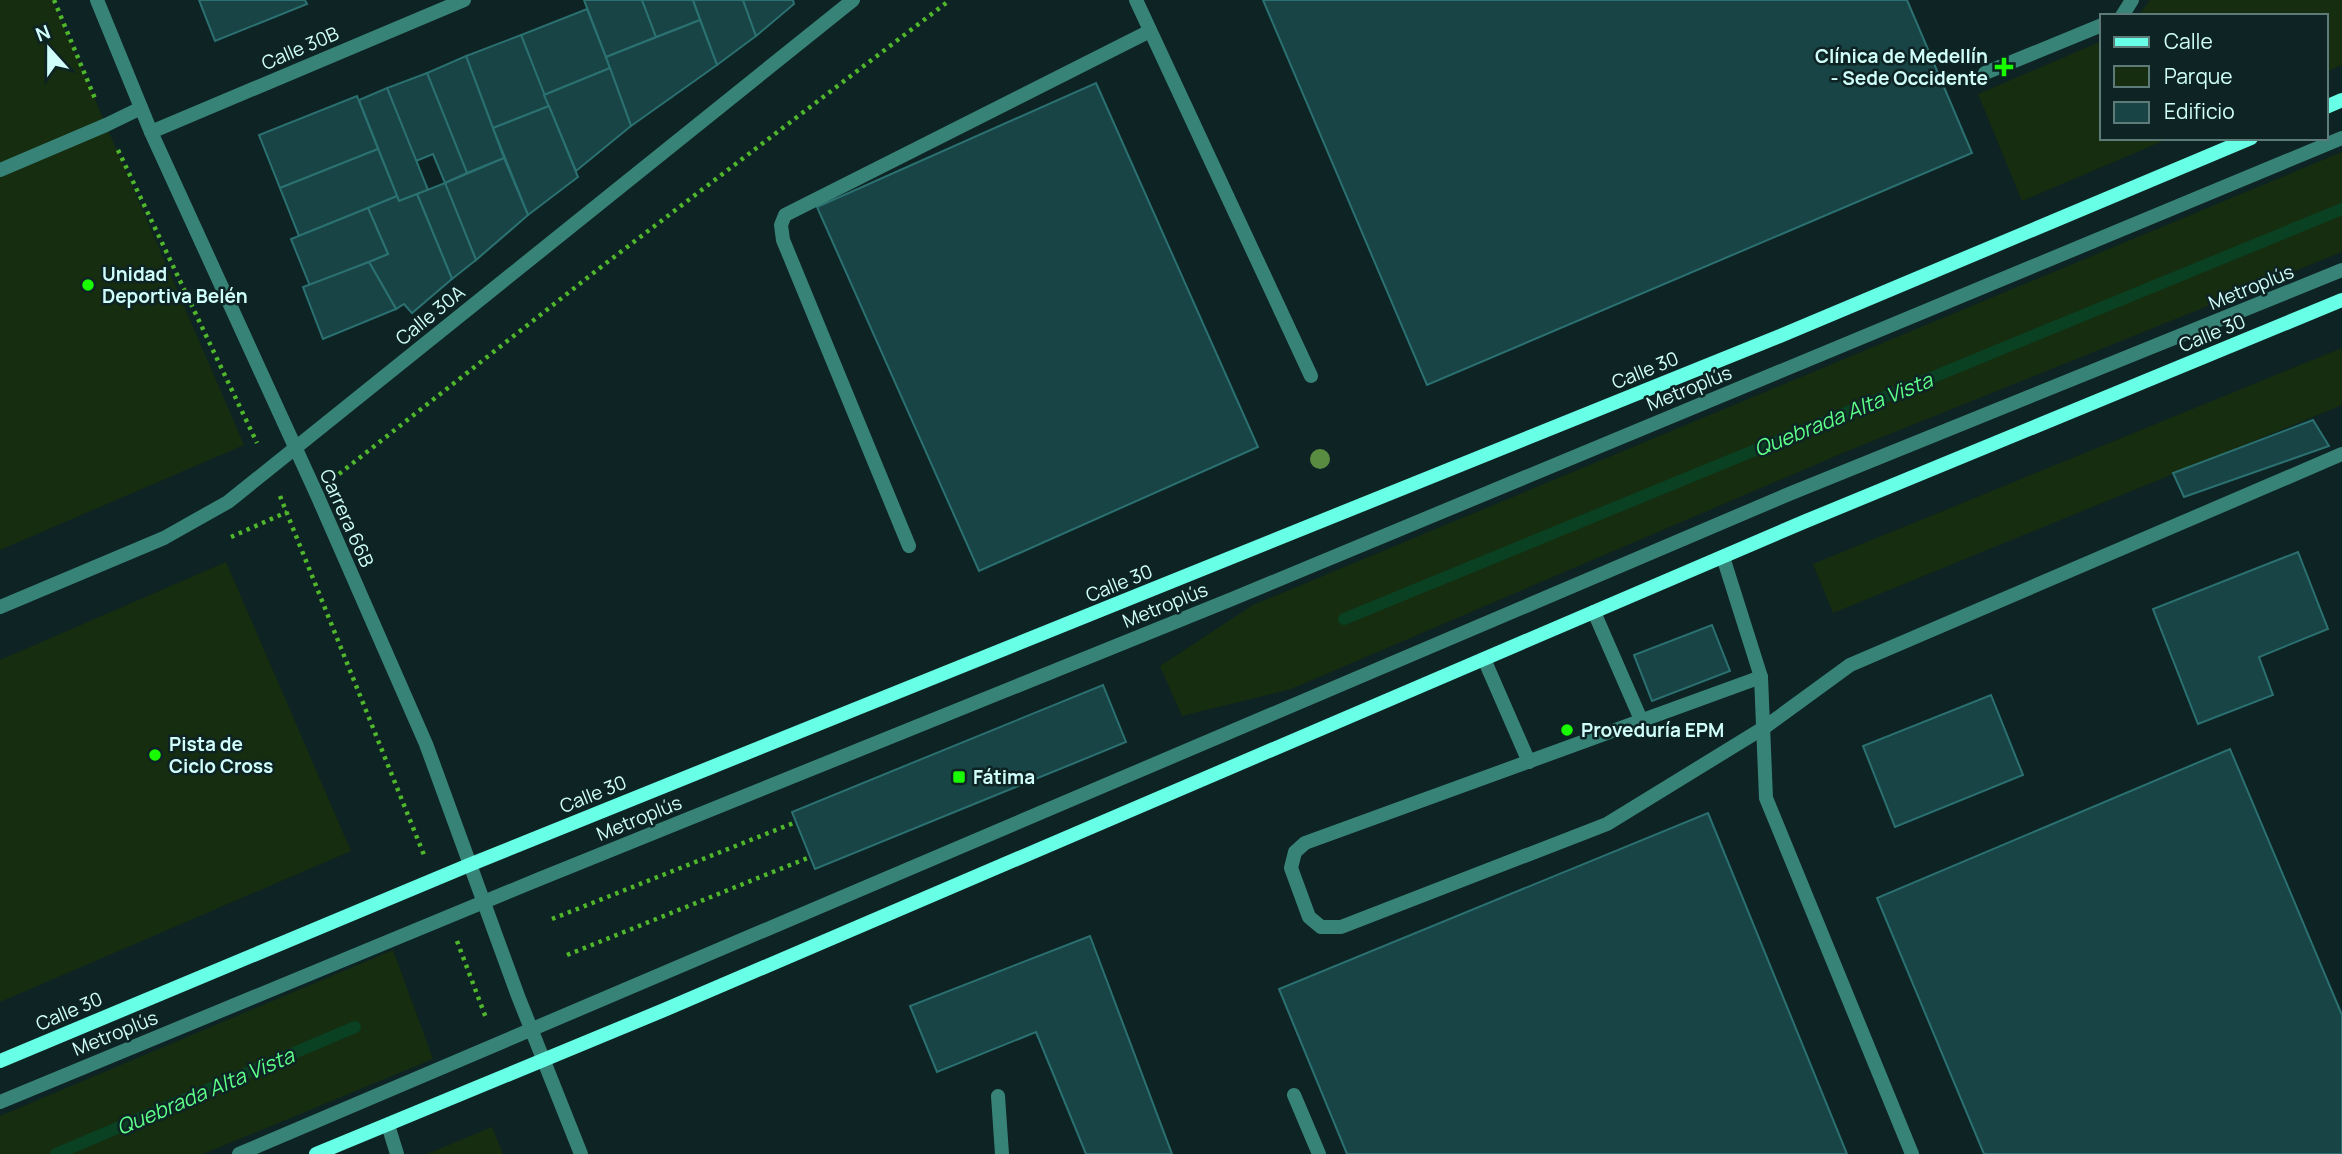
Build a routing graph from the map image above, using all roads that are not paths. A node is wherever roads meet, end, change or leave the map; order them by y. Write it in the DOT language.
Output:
graph roads {
  1 [pos="97,0"];
  2 [pos="464,0"];
  3 [pos="853,0"];
  4 [pos="1136,0"];
  5 [pos="2100,26"];
  6 [pos="1150,31"];
  7 [pos="1985,73"];
  8 [pos="141,108"];
  9 [pos="151,132"];
  10 [pos="2342,138"];
  11 [pos="2246,140"];
  12 [pos="0,170"];
  13 [pos="2342,270"];
  14 [pos="2342,300"];
  15 [pos="1311,376"];
  16 [pos="294,448"];
  17 [pos="2342,454"];
  18 [pos="909,546"];
  19 [pos="1723,557"];
  20 [pos="0,607"];
  21 [pos="1594,612"];
  22 [pos="1484,659"];
  23 [pos="1761,677"];
  24 [pos="1642,722"];
  25 [pos="1765,727"];
  26 [pos="1529,762"];
  27 [pos="469,864"];
  28 [pos="483,902"];
  29 [pos="531,1030"];
  30 [pos="0,1060"];
  31 [pos="543,1060"];
  32 [pos="1294,1095"];
  33 [pos="998,1096"];
  34 [pos="0,1102"];
  35 [pos="387,1125"];
  36 [pos="239,1154"];
  37 [pos="316,1154"];
  38 [pos="397,1154"];
  39 [pos="581,1154"];
  40 [pos="1002,1154"];
  41 [pos="1319,1154"];
  42 [pos="1912,1154"];
  1 -- 8 [label="street, Carrera 66B"];
  2 -- 9 [label="street, Calle 30B"];
  3 -- 16 [label="street, Calle 30A"];
  4 -- 6 [label="street"];
  5 -- 7 [label="street"];
  6 -- 15 [label="street"];
  6 -- 18 [label="street"];
  8 -- 9 [label="street, Carrera 66B"];
  8 -- 12 [label="street"];
  9 -- 16 [label="street, Carrera 66B"];
  10 -- 28 [label="street, Metroplús"];
  11 -- 27 [label="main road, Calle 30"];
  13 -- 29 [label="street, Metroplús"];
  14 -- 19 [label="main road, Calle 30"];
  16 -- 20 [label="street, Calle 30A"];
  16 -- 27 [label="street, Carrera 66B"];
  17 -- 25 [label="street"];
  19 -- 21 [label="main road, Calle 30"];
  19 -- 23 [label="street"];
  21 -- 22 [label="main road, Calle 30"];
  21 -- 24 [label="street"];
  22 -- 26 [label="street"];
  22 -- 31 [label="main road, Calle 30"];
  23 -- 24 [label="street"];
  23 -- 25 [label="street"];
  24 -- 26 [label="street"];
  25 -- 26 [label="street"];
  25 -- 42 [label="street"];
  27 -- 28 [label="street, Carrera 66B"];
  27 -- 30 [label="main road, Calle 30"];
  28 -- 29 [label="street, Carrera 66B"];
  28 -- 34 [label="street, Metroplús"];
  29 -- 31 [label="street, Carrera 66B"];
  29 -- 36 [label="street, Metroplús"];
  31 -- 35 [label="main road, Calle 30"];
  31 -- 39 [label="street, Carrera 66B"];
  32 -- 41 [label="street"];
  33 -- 40 [label="street"];
  35 -- 37 [label="main road, Calle 30"];
  35 -- 38 [label="street"];
}
